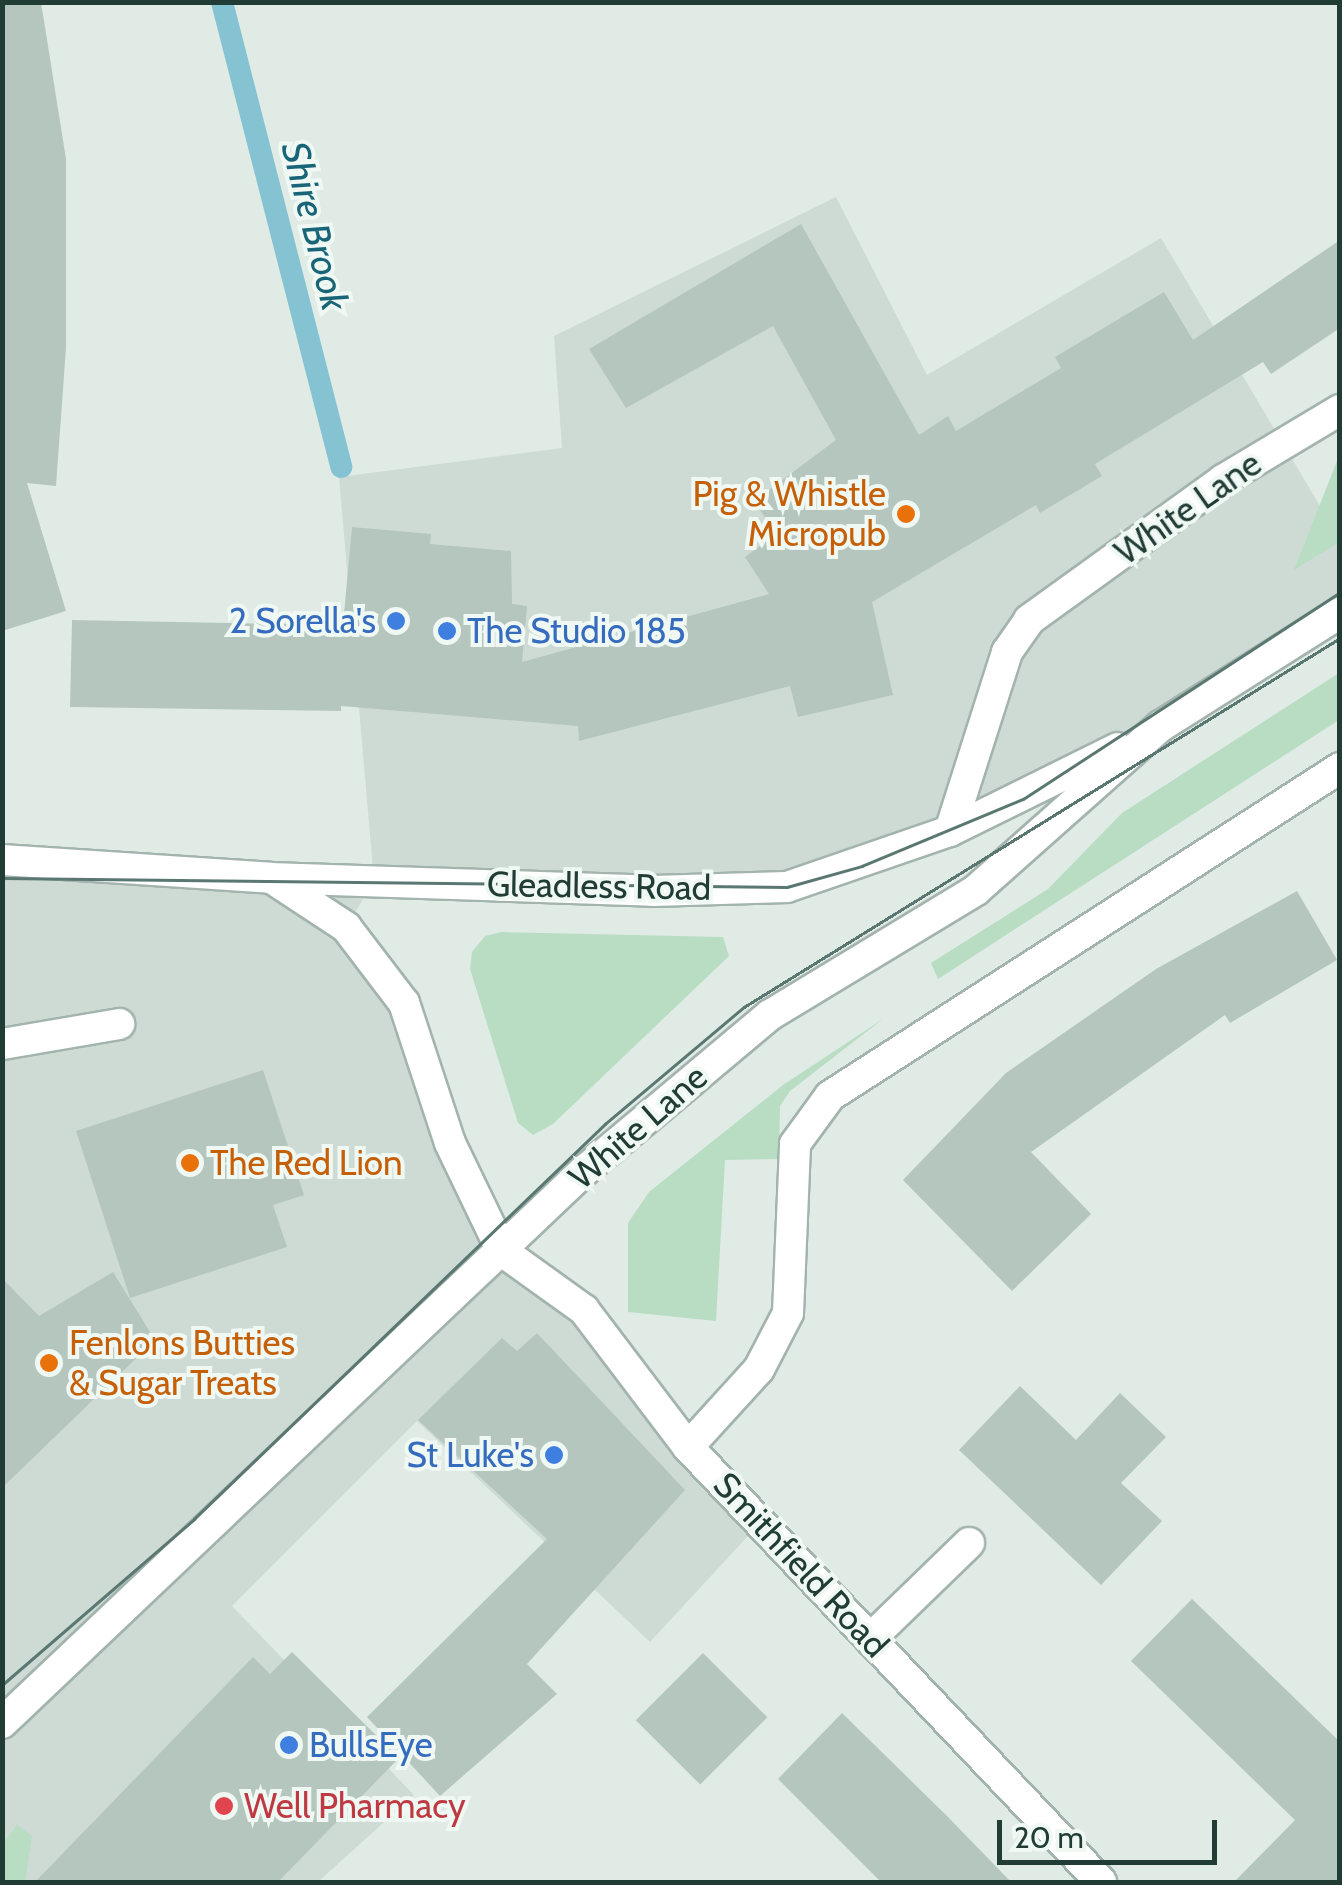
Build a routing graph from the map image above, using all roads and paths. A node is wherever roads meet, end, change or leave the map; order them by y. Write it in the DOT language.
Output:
graph roads {
  1 [pos="1340,410"];
  2 [pos="1340,612"];
  3 [pos="1161,726"];
  4 [pos="1340,768"];
  5 [pos="950,831"];
  6 [pos="2,860"];
  7 [pos="270,878"];
  8 [pos="119,1024"];
  9 [pos="2,1044"];
  10 [pos="502,1251"];
  11 [pos="688,1447"];
  12 [pos="969,1543"];
  13 [pos="870,1639"];
  14 [pos="2,1724"];
  15 [pos="1101,1882"];
  1 -- 5 [label="main road, White Lane"];
  2 -- 3 [label="main road, White Lane"];
  3 -- 5 [label="main road, Gleadless Road"];
  3 -- 10 [label="main road, White Lane"];
  4 -- 11 [label="main road"];
  5 -- 7 [label="main road, Gleadless Road"];
  6 -- 7 [label="main road, Gleadless Road"];
  7 -- 10 [label="main road"];
  8 -- 9 [label="main road"];
  10 -- 11 [label="main road, Smithfield Road"];
  10 -- 14 [label="main road, White Lane"];
  11 -- 13 [label="main road, Smithfield Road"];
  12 -- 13 [label="main road"];
  13 -- 15 [label="main road, Smithfield Road"];
}
